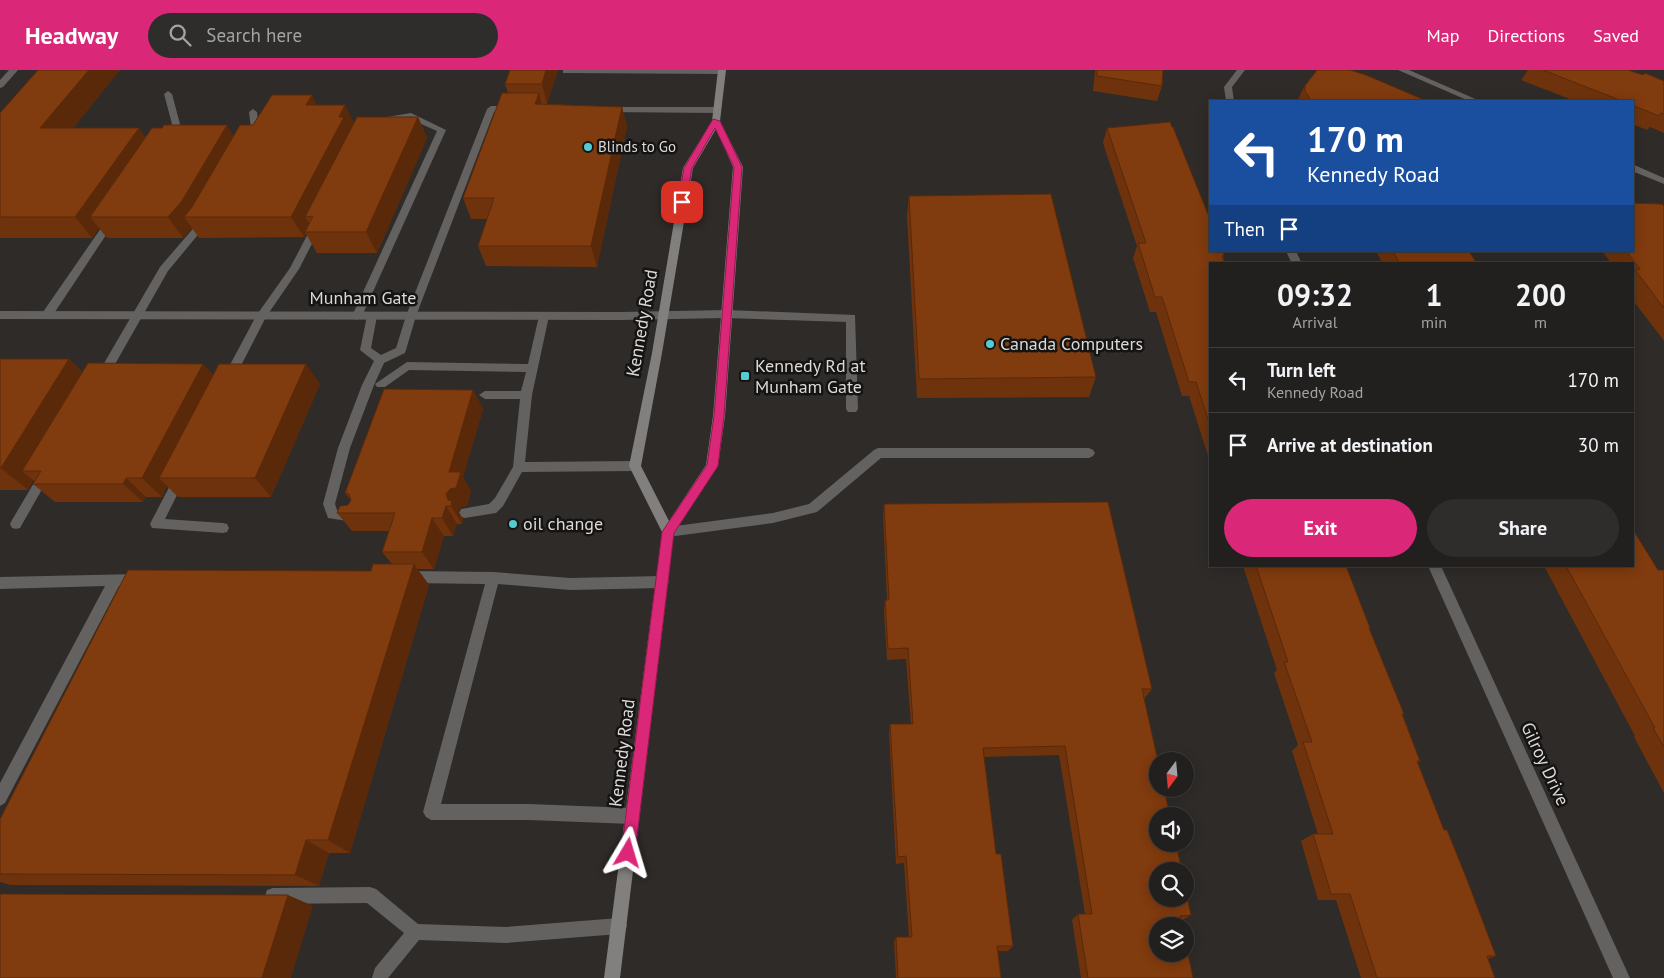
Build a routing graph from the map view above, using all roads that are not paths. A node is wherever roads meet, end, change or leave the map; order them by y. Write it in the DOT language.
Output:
graph roads {
  1 [pos="14,70"];
  2 [pos="1241,70"];
  3 [pos="1402,70"];
  4 [pos="722,71"];
  5 [pos="566,72"];
  6 [pos="0,85"];
  7 [pos="168,94"];
  8 [pos="1230,100"];
  9 [pos="1474,100"];
  10 [pos="520,109"];
  11 [pos="600,110"];
  12 [pos="717,110"];
  13 [pos="252,112"];
  14 [pos="716,121"];
  15 [pos="377,122"];
  16 [pos="246,145"];
  17 [pos="159,148"];
  18 [pos="1634,168"];
  19 [pos="1664,181"];
  20 [pos="211,209"];
  21 [pos="116,212"];
  22 [pos="320,217"];
  23 [pos="727,314"];
  24 [pos="0,315"];
  25 [pos="47,315"];
  26 [pos="139,316"];
  27 [pos="261,316"];
  28 [pos="357,316"];
  29 [pos="372,316"];
  30 [pos="411,316"];
  31 [pos="544,316"];
  32 [pos="662,316"];
  33 [pos="380,360"];
  34 [pos="531,368"];
  35 [pos="381,384"];
  36 [pos="368,385"];
  37 [pos="94,390"];
  38 [pos="393,391"];
  39 [pos="223,392"];
  40 [pos="485,395"];
  41 [pos="526,395"];
  42 [pos="852,409"];
  43 [pos="1089,453"];
  44 [pos="187,462"];
  45 [pos="50,465"];
  46 [pos="635,466"];
  47 [pos="519,467"];
  48 [pos="465,513"];
  49 [pos="357,517"];
  50 [pos="16,524"];
  51 [pos="223,528"];
  52 [pos="668,532"];
  53 [pos="1434,567"];
  54 [pos="394,577"];
  55 [pos="493,578"];
  56 [pos="152,579"];
  57 [pos="115,581"];
  58 [pos="662,582"];
  59 [pos="0,583"];
  60 [pos="0,798"];
  61 [pos="632,816"];
  62 [pos="261,896"];
  63 [pos="619,926"];
  64 [pos="415,932"];
  65 [pos="380,978"];
  66 [pos="612,978"];
  67 [pos="1622,978"];
  1 -- 6 [label="street"];
  2 -- 8 [label="street"];
  3 -- 9 [label="street"];
  4 -- 5 [label="street"];
  4 -- 12 [label="main road, Kennedy Road"];
  7 -- 17 [label="street"];
  10 -- 30 [label="street"];
  11 -- 12 [label="street"];
  12 -- 14 [label="main road, Kennedy Road"];
  13 -- 16 [label="street"];
  14 -- 23 [label="main road, Kennedy Road"];
  14 -- 32 [label="main road, Kennedy Road"];
  15 -- 28 [label="street"];
  18 -- 19 [label="street"];
  20 -- 26 [label="street"];
  21 -- 25 [label="street"];
  22 -- 27 [label="street"];
  23 -- 32 [label="street, Munham Gate"];
  23 -- 42 [label="street, Munham Gate"];
  23 -- 52 [label="main road, Kennedy Road"];
  24 -- 25 [label="street, Munham Gate"];
  25 -- 26 [label="street, Munham Gate"];
  26 -- 27 [label="street, Munham Gate"];
  26 -- 37 [label="street"];
  27 -- 28 [label="street, Munham Gate"];
  27 -- 39 [label="street"];
  28 -- 29 [label="street, Munham Gate"];
  29 -- 30 [label="street, Munham Gate"];
  29 -- 33 [label="street"];
  30 -- 31 [label="street, Munham Gate"];
  30 -- 33 [label="street"];
  31 -- 32 [label="street, Munham Gate"];
  31 -- 34 [label="street"];
  32 -- 46 [label="main road, Kennedy Road"];
  33 -- 36 [label="street"];
  34 -- 35 [label="street"];
  34 -- 41 [label="street"];
  35 -- 36 [label="street"];
  35 -- 38 [label="street"];
  36 -- 49 [label="street"];
  40 -- 41 [label="street"];
  41 -- 47 [label="street"];
  43 -- 52 [label="street"];
  44 -- 51 [label="street"];
  45 -- 50 [label="street"];
  46 -- 47 [label="street"];
  46 -- 52 [label="main road"];
  47 -- 48 [label="street"];
  52 -- 58 [label="main road, Kennedy Road"];
  53 -- 67 [label="street, Gilroy Drive"];
  54 -- 55 [label="street"];
  55 -- 58 [label="street"];
  55 -- 61 [label="street"];
  56 -- 57 [label="street"];
  57 -- 59 [label="street"];
  57 -- 60 [label="street"];
  58 -- 61 [label="main road, Kennedy Road"];
  61 -- 63 [label="main road, Kennedy Road"];
  62 -- 64 [label="street"];
  63 -- 64 [label="street"];
  63 -- 66 [label="main road, Kennedy Road"];
  64 -- 65 [label="street"];
}
